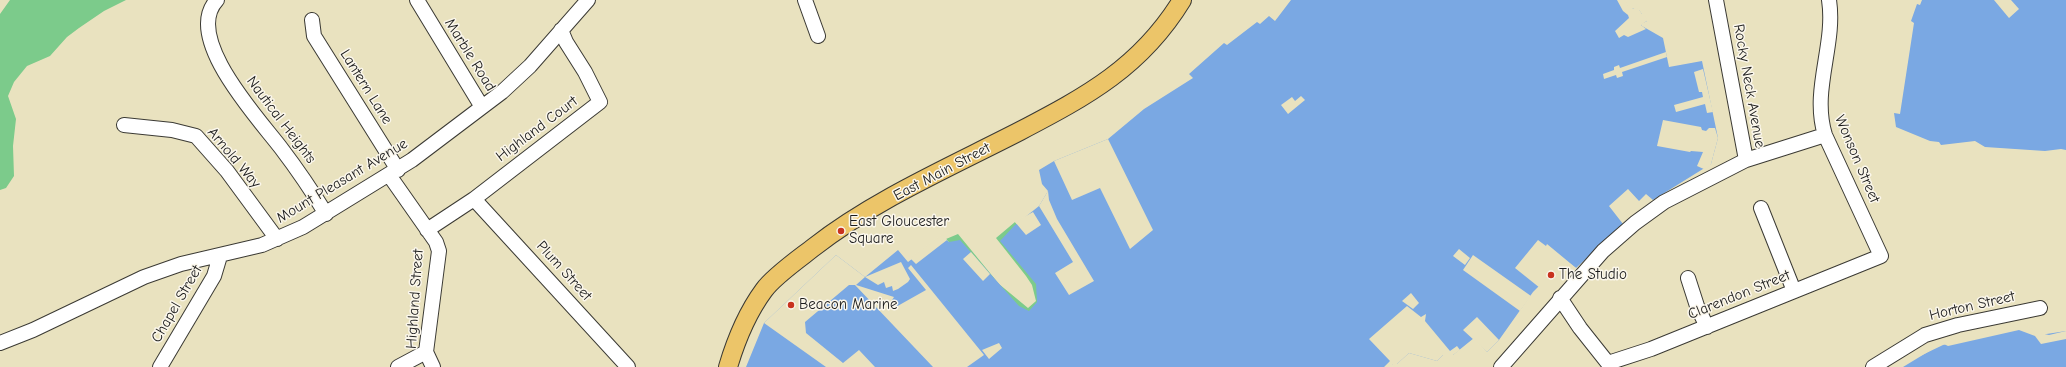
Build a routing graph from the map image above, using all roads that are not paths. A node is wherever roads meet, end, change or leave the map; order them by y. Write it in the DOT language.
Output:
graph roads {
  1 [pos="218,0"];
  2 [pos="417,0"];
  3 [pos="588,0"];
  4 [pos="805,0"];
  5 [pos="1182,0"];
  6 [pos="1716,0"];
  7 [pos="1829,0"];
  8 [pos="1839,0"];
  9 [pos="1830,15"];
  10 [pos="312,20"];
  11 [pos="561,30"];
  12 [pos="818,36"];
  13 [pos="482,107"];
  14 [pos="124,125"];
  15 [pos="1825,135"];
  16 [pos="1746,160"];
  17 [pos="394,173"];
  18 [pos="474,198"];
  19 [pos="1761,208"];
  20 [pos="326,214"];
  21 [pos="427,230"];
  22 [pos="277,239"];
  23 [pos="220,256"];
  24 [pos="1881,256"];
  25 [pos="1688,278"];
  26 [pos="1794,291"];
  27 [pos="1560,298"];
  28 [pos="2040,308"];
  29 [pos="1707,327"];
  30 [pos="0,343"];
  31 [pos="426,352"];
  32 [pos="1610,365"];
  33 [pos="160,367"];
  34 [pos="398,367"];
  35 [pos="433,367"];
  36 [pos="628,367"];
  37 [pos="728,367"];
  38 [pos="1501,367"];
  39 [pos="1873,367"];
  1 -- 20 [label="street, Nautical Heights"];
  2 -- 13 [label="street, Marble Road"];
  3 -- 11 [label="street, Mount Pleasant Avenue"];
  4 -- 12 [label="street"];
  5 -- 37 [label="main road, East Main Street"];
  6 -- 16 [label="street, Rocky Neck Avenue"];
  7 -- 9 [label="street, Wonson Street"];
  8 -- 9 [label="street"];
  9 -- 15 [label="street, Wonson Street"];
  10 -- 17 [label="street, Lantern Lane"];
  11 -- 13 [label="street, Mount Pleasant Avenue"];
  11 -- 18 [label="street, Highland Court"];
  13 -- 17 [label="street, Mount Pleasant Avenue"];
  14 -- 22 [label="street, Arnold Way"];
  15 -- 16 [label="street"];
  15 -- 24 [label="street, Wonson Street"];
  16 -- 27 [label="street, Rocky Neck Avenue"];
  17 -- 20 [label="street, Mount Pleasant Avenue"];
  17 -- 21 [label="street, Highland Street"];
  18 -- 21 [label="street, Highland Court"];
  18 -- 36 [label="street, Plum Street"];
  19 -- 26 [label="street"];
  20 -- 22 [label="street, Mount Pleasant Avenue"];
  21 -- 31 [label="street, Highland Street"];
  22 -- 23 [label="street, Mount Pleasant Avenue"];
  23 -- 30 [label="street, Mount Pleasant Avenue"];
  23 -- 33 [label="street, Chapel Street"];
  24 -- 26 [label="street, Clarendon Street"];
  25 -- 29 [label="street"];
  26 -- 29 [label="street, Clarendon Street"];
  27 -- 32 [label="street"];
  27 -- 38 [label="street, Rocky Neck Avenue"];
  28 -- 39 [label="street, Horton Street"];
  29 -- 32 [label="street, Clarendon Street"];
  31 -- 34 [label="street"];
  31 -- 35 [label="street, Highland Street"];
}
